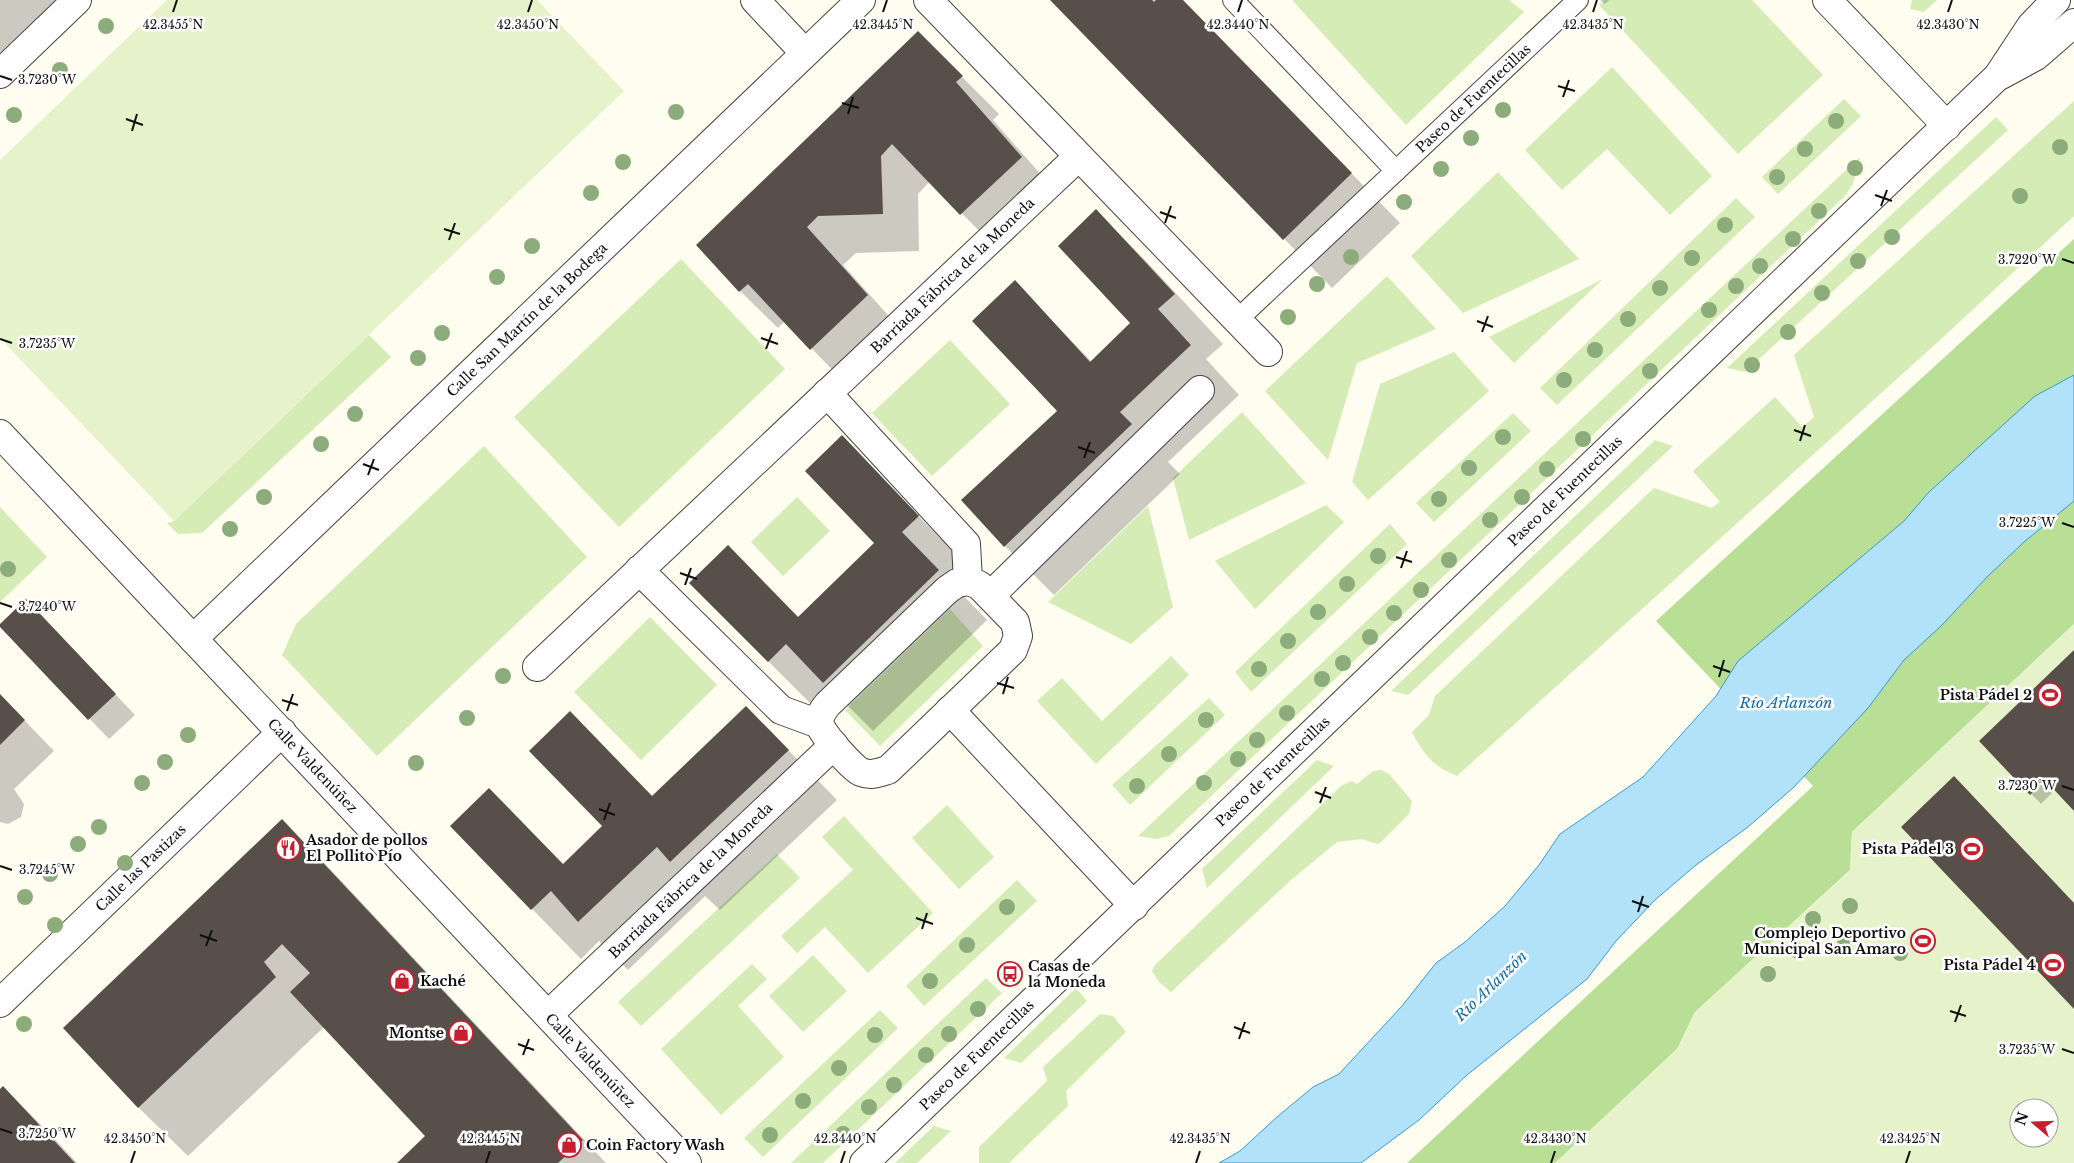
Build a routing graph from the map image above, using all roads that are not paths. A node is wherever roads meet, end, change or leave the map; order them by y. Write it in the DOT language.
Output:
graph roads {
  1 [pos="77,0"];
  2 [pos="756,0"];
  3 [pos="861,0"];
  4 [pos="928,0"];
  5 [pos="1233,0"];
  6 [pos="1827,0"];
  7 [pos="2056,0"];
  8 [pos="1575,1"];
  9 [pos="2074,23"];
  10 [pos="805,53"];
  11 [pos="0,74"];
  12 [pos="1998,76"];
  13 [pos="1947,126"];
  14 [pos="1078,156"];
  15 [pos="1396,171"];
  16 [pos="1237,320"];
  17 [pos="1268,352"];
  18 [pos="1200,390"];
  19 [pos="827,393"];
  20 [pos="0,434"];
  21 [pos="639,570"];
  22 [pos="979,589"];
  23 [pos="193,639"];
  24 [pos="537,667"];
  25 [pos="950,710"];
  26 [pos="282,732"];
  27 [pos="827,734"];
  28 [pos="1134,906"];
  29 [pos="0,1003"];
  30 [pos="548,1015"];
  31 [pos="687,1163"];
  32 [pos="864,1163"];
  1 -- 11 [label="street"];
  2 -- 10 [label="street"];
  3 -- 10 [label="street, Calle San Martín de la Bodega"];
  4 -- 14 [label="street"];
  5 -- 15 [label="lane"];
  6 -- 13 [label="street"];
  7 -- 12 [label="street, Paseo de Fuentecillas"];
  8 -- 15 [label="lane, Paseo de Fuentecillas"];
  9 -- 12 [label="street, Paseo de Fuentecillas"];
  10 -- 23 [label="street, Calle San Martín de la Bodega"];
  12 -- 13 [label="street, Paseo de Fuentecillas"];
  13 -- 28 [label="street, Paseo de Fuentecillas"];
  14 -- 16 [label="street"];
  14 -- 19 [label="street, Barriada Fábrica de la Moneda"];
  15 -- 16 [label="lane, Paseo de Fuentecillas"];
  16 -- 17 [label="street"];
  18 -- 22 [label="street, Barriada Fábrica de la Moneda"];
  19 -- 21 [label="street, Barriada Fábrica de la Moneda"];
  19 -- 22 [label="street"];
  20 -- 23 [label="street, Calle Valdenúñez"];
  21 -- 24 [label="street, Barriada Fábrica de la Moneda"];
  21 -- 27 [label="street"];
  22 -- 25 [label="street"];
  22 -- 27 [label="street, Barriada Fábrica de la Moneda"];
  23 -- 26 [label="street, Calle Valdenúñez"];
  25 -- 27 [label="street"];
  25 -- 28 [label="street"];
  26 -- 29 [label="street, Calle las Pastizas"];
  26 -- 30 [label="street, Calle Valdenúñez"];
  27 -- 30 [label="street, Barriada Fábrica de la Moneda"];
  28 -- 32 [label="street, Paseo de Fuentecillas"];
  30 -- 31 [label="street, Calle Valdenúñez"];
}
